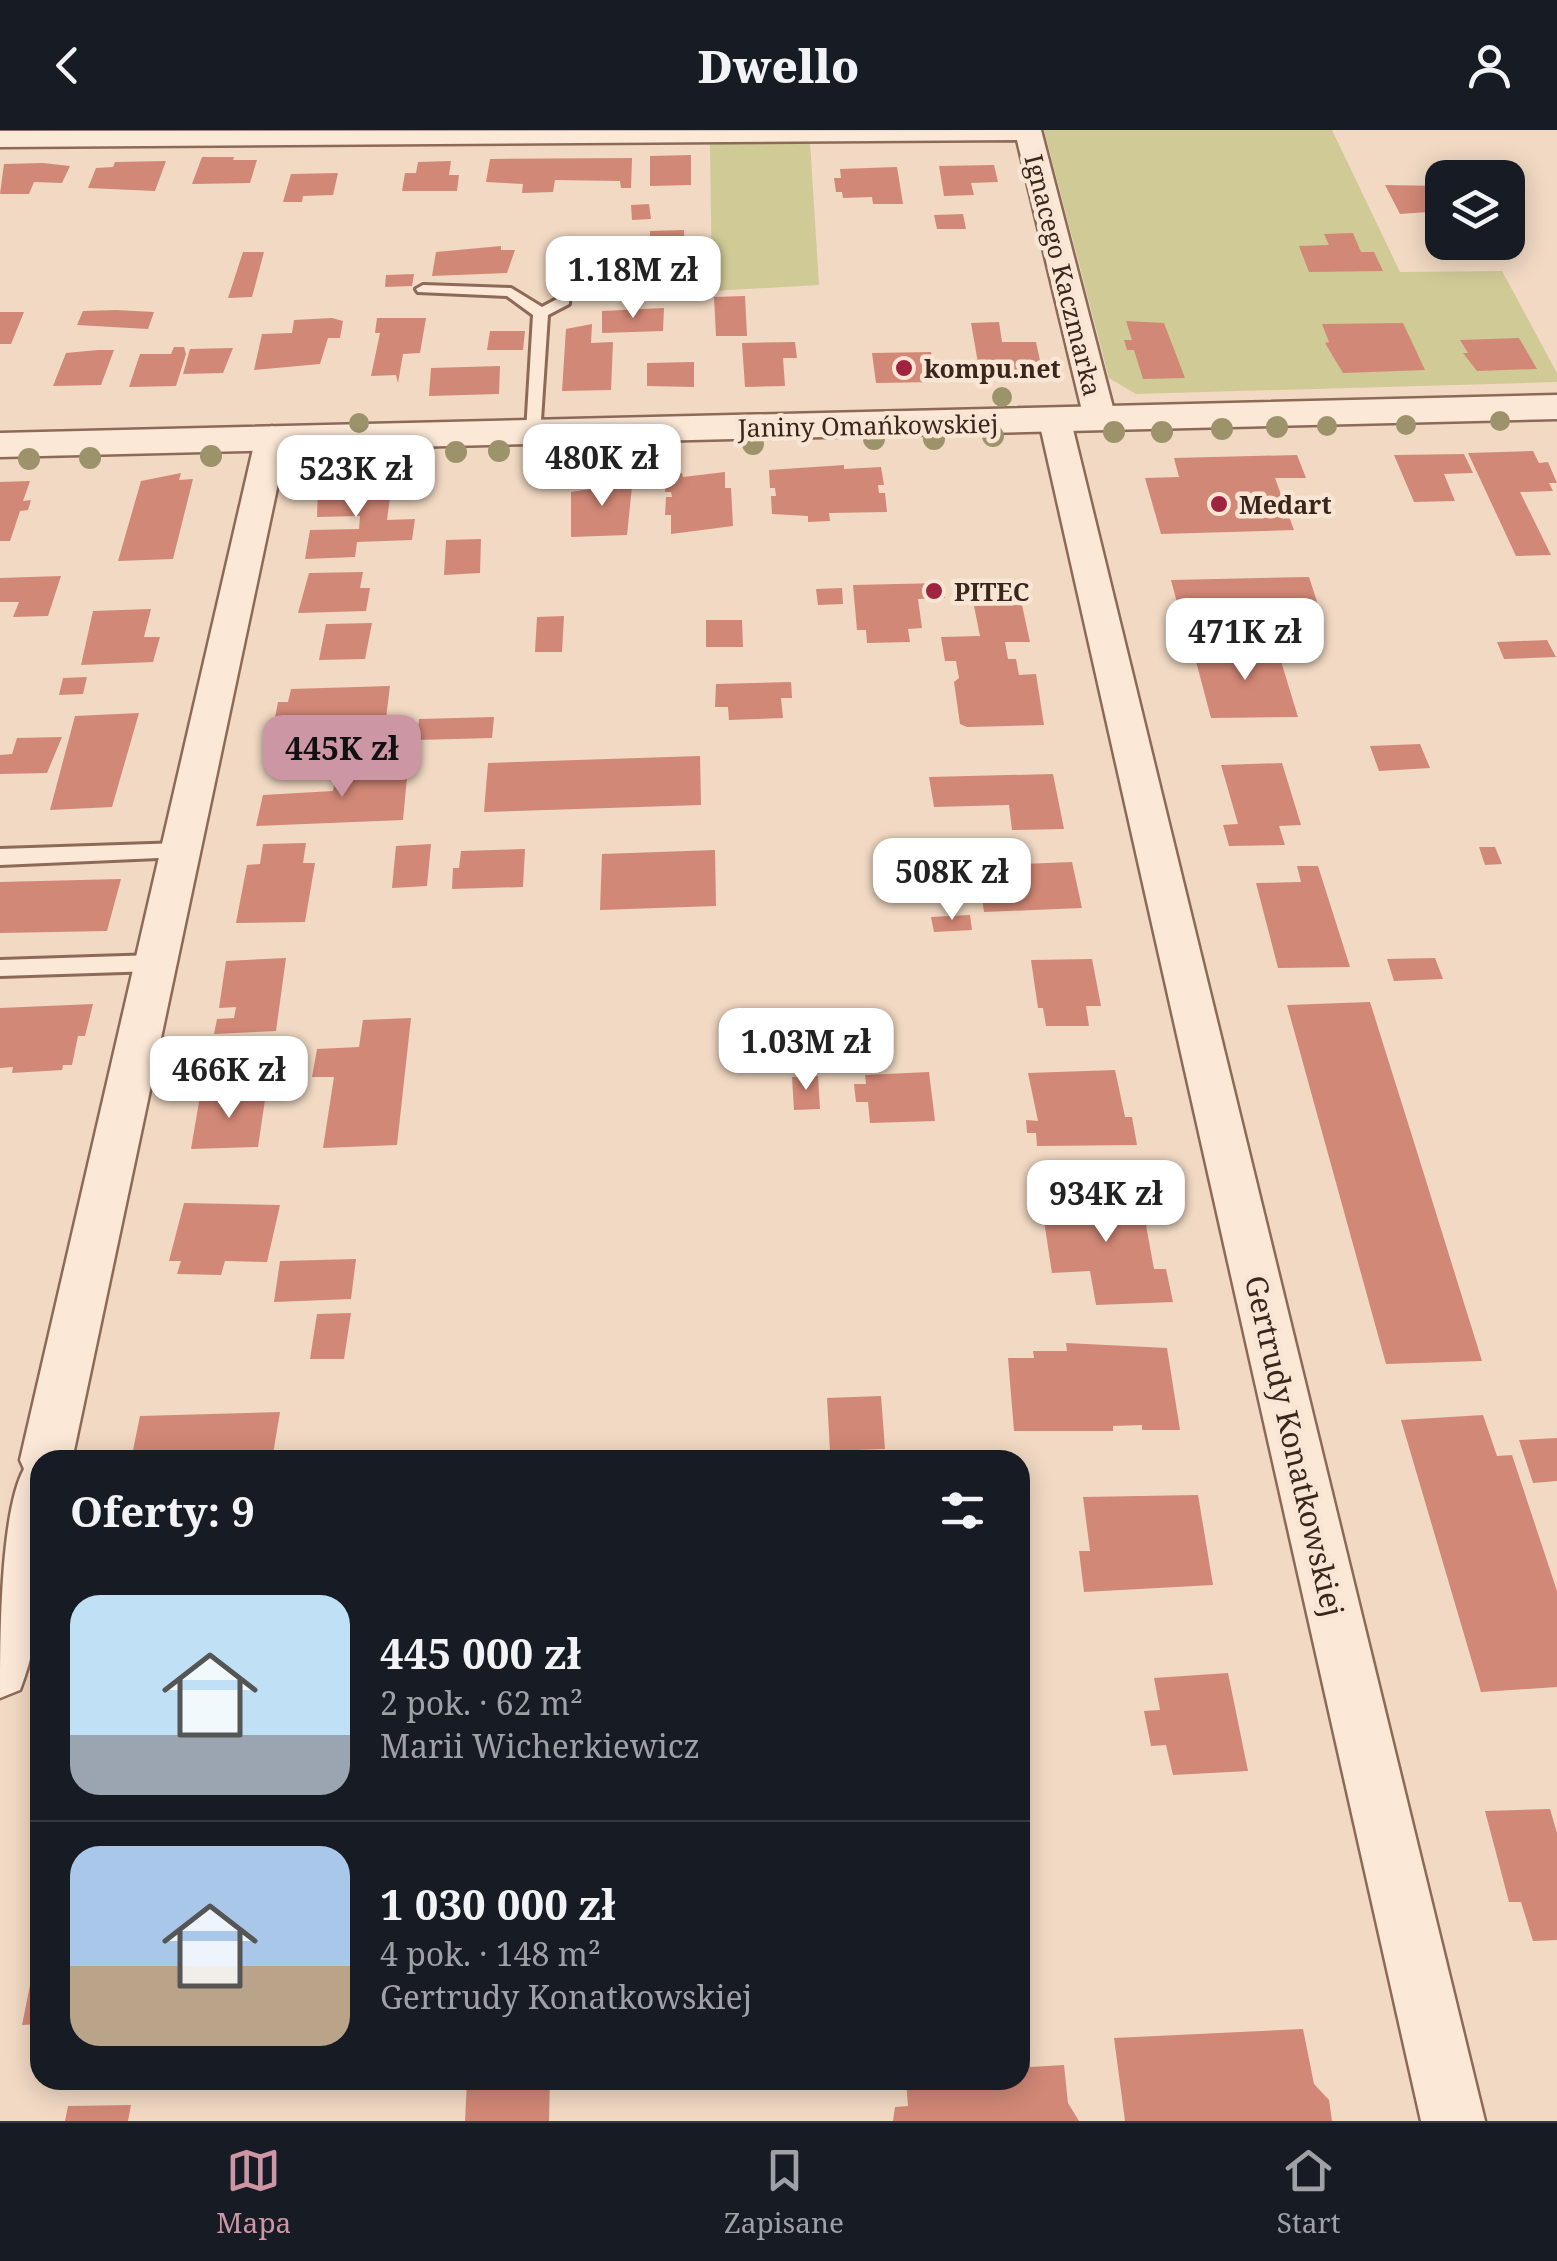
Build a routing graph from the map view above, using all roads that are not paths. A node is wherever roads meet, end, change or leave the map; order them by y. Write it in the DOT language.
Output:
graph roads {
  1 [pos="1028,131"];
  2 [pos="0,139"];
  3 [pos="423,289"];
  4 [pos="564,301"];
  5 [pos="541,313"];
  6 [pos="1557,407"];
  7 [pos="1100,420"];
  8 [pos="1055,421"];
  9 [pos="534,432"];
  10 [pos="272,436"];
  11 [pos="0,445"];
  12 [pos="182,850"];
  13 [pos="0,857"];
  14 [pos="155,963"];
  15 [pos="0,968"];
  16 [pos="48,1450"];
  17 [pos="30,1534"];
  18 [pos="0,1670"];
  19 [pos="1454,2121"];
  1 -- 2 [label="street"];
  1 -- 7 [label="street, Ignacego Kaczmarka"];
  3 -- 5 [label="lane"];
  4 -- 5 [label="lane"];
  5 -- 9 [label="lane"];
  6 -- 7 [label="street, Janiny Omańkowskiej"];
  7 -- 8 [label="street, Janiny Omańkowskiej"];
  8 -- 9 [label="street, Janiny Omańkowskiej"];
  8 -- 19 [label="street, Gertrudy Konatkowskiej"];
  9 -- 10 [label="street, Janiny Omańkowskiej"];
  10 -- 11 [label="street, Janiny Omańkowskiej"];
  10 -- 12 [label="street"];
  12 -- 13 [label="lane"];
  12 -- 14 [label="street"];
  14 -- 15 [label="lane"];
  14 -- 16 [label="street"];
  17 -- 18 [label="street"];
}
